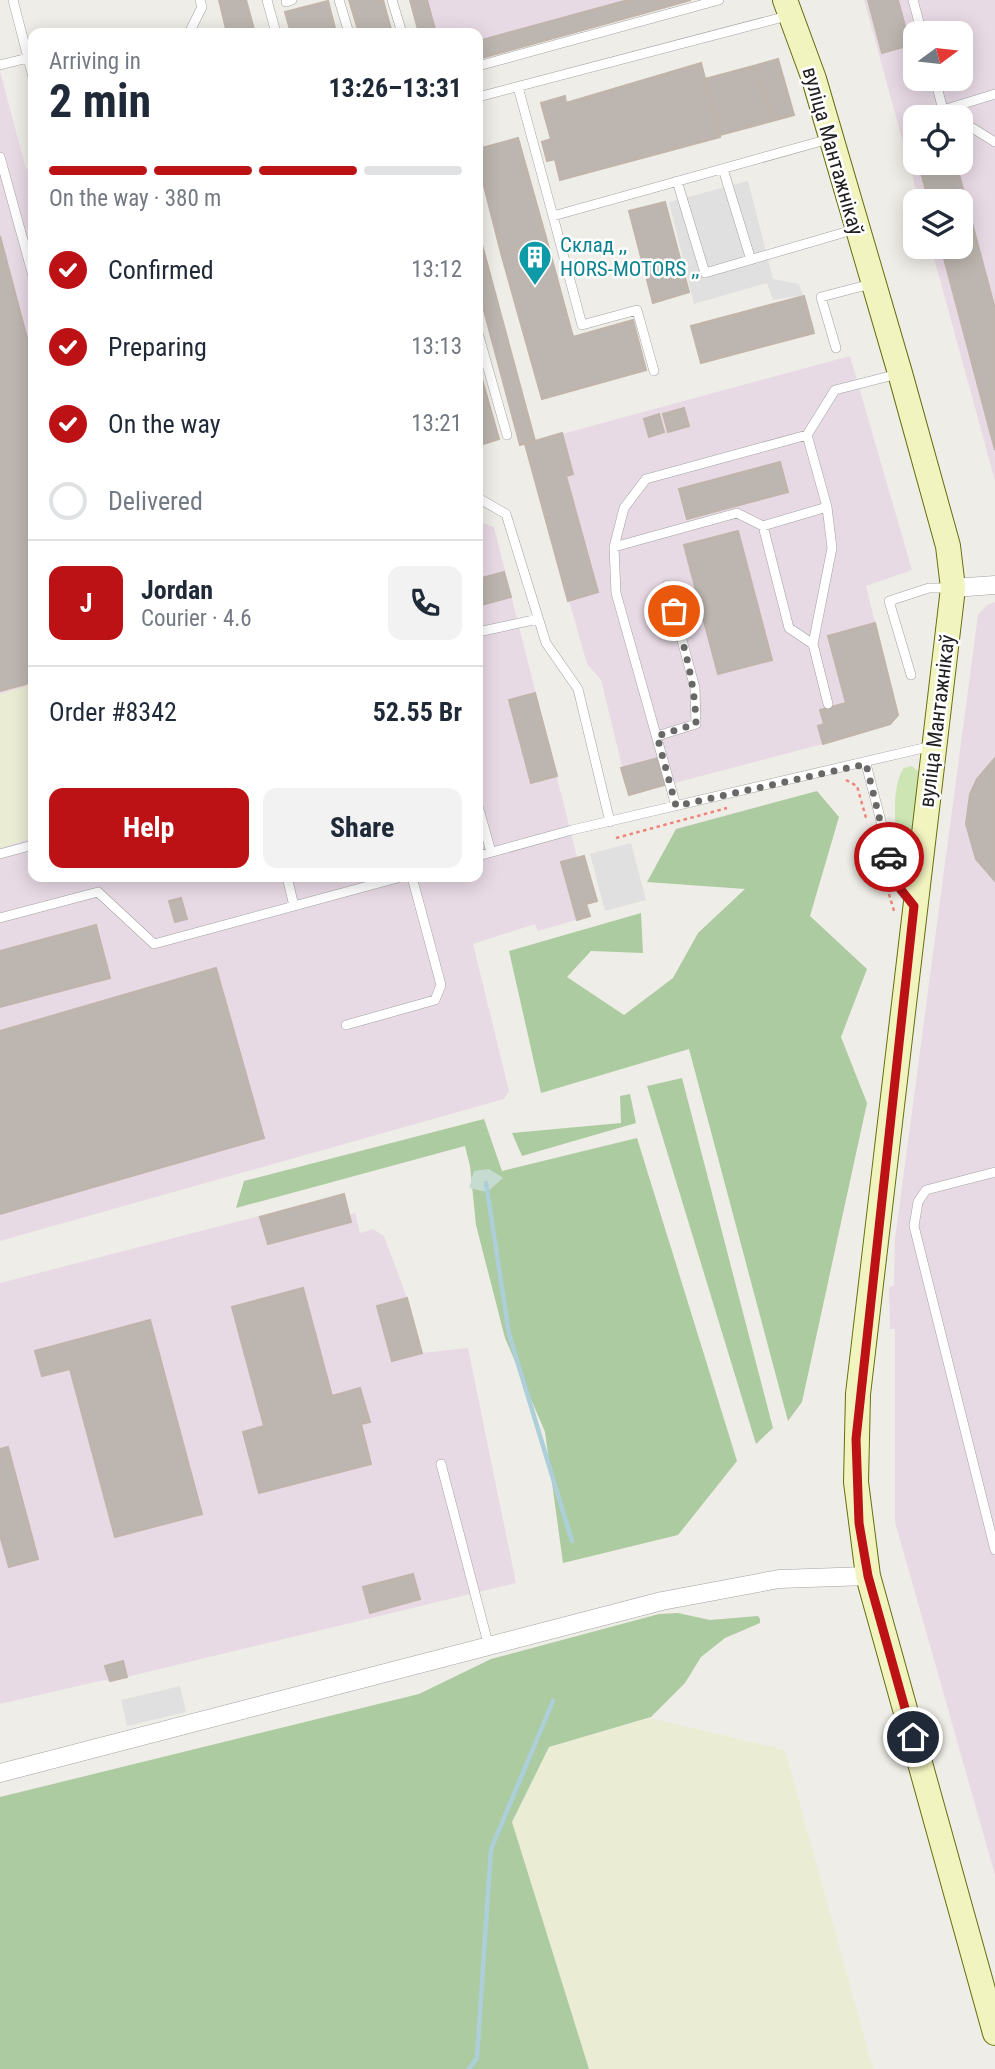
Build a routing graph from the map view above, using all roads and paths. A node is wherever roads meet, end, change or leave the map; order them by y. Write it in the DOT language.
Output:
graph roads {
  1 [pos="13,0"];
  2 [pos="200,0"];
  3 [pos="267,0"];
  4 [pos="339,0"];
  5 [pos="392,0"];
  6 [pos="719,0"];
  7 [pos="913,0"];
  8 [pos="787,8"];
  9 [pos="919,21"];
  10 [pos="191,28"];
  11 [pos="275,28"];
  12 [pos="347,28"];
  13 [pos="400,28"];
  14 [pos="28,58"];
  15 [pos="0,65"];
  16 [pos="483,65"];
  17 [pos="518,87"];
  18 [pos="995,94"];
  19 [pos="483,96"];
  20 [pos="959,105"];
  21 [pos="973,128"];
  22 [pos="831,139"];
  23 [pos="995,142"];
  24 [pos="0,157"];
  25 [pos="723,169"];
  26 [pos="677,181"];
  27 [pos="553,216"];
  28 [pos="856,229"];
  29 [pos="28,258"];
  30 [pos="751,260"];
  31 [pos="872,284"];
  32 [pos="836,348"];
  33 [pos="483,351"];
  34 [pos="654,371"];
  35 [pos="900,373"];
  36 [pos="507,435"];
  37 [pos="807,435"];
  38 [pos="483,501"];
  39 [pos="827,507"];
  40 [pos="763,526"];
  41 [pos="614,547"];
  42 [pos="667,585"];
  43 [pos="995,585"];
  44 [pos="953,588"];
  45 [pos="538,619"];
  46 [pos="483,631"];
  47 [pos="813,644"];
  48 [pos="911,675"];
  49 [pos="828,704"];
  50 [pos="657,736"];
  51 [pos="935,745"];
  52 [pos="866,764"];
  53 [pos="840,779"];
  54 [pos="676,806"];
  55 [pos="735,806"];
  56 [pos="867,821"];
  57 [pos="610,822"];
  58 [pos="483,824"];
  59 [pos="616,838"];
  60 [pos="28,846"];
  61 [pos="491,852"];
  62 [pos="0,854"];
  63 [pos="483,854"];
  64 [pos="288,882"];
  65 [pos="383,882"];
  66 [pos="413,882"];
  67 [pos="294,906"];
  68 [pos="914,906"];
  69 [pos="0,918"];
  70 [pos="346,1025"];
  71 [pos="995,1172"];
  72 [pos="441,1464"];
  73 [pos="995,1550"];
  74 [pos="868,1576"];
  75 [pos="489,1647"];
  76 [pos="0,1773"];
  77 [pos="995,2032"];
  1 -- 14 [label="lane"];
  2 -- 10 [label="lane"];
  3 -- 11 [label="lane"];
  4 -- 12 [label="lane"];
  5 -- 13 [label="lane"];
  6 -- 16 [label="lane"];
  7 -- 9 [label="lane"];
  8 -- 17 [label="lane"];
  8 -- 22 [label="street, вуліца Мантажнікаў"];
  14 -- 15 [label="lane"];
  17 -- 19 [label="lane"];
  17 -- 27 [label="lane"];
  18 -- 20 [label="lane"];
  21 -- 23 [label="lane"];
  22 -- 25 [label="lane"];
  22 -- 28 [label="street, вуліца Мантажнікаў"];
  24 -- 29 [label="lane"];
  25 -- 26 [label="lane"];
  25 -- 30 [label="lane"];
  26 -- 27 [label="lane"];
  26 -- 30 [label="lane"];
  27 -- 34 [label="lane"];
  28 -- 30 [label="lane"];
  28 -- 31 [label="street, вуліца Мантажнікаў"];
  31 -- 32 [label="lane"];
  31 -- 35 [label="street, вуліца Мантажнікаў"];
  33 -- 36 [label="lane"];
  35 -- 37 [label="lane"];
  35 -- 44 [label="street, вуліца Мантажнікаў"];
  37 -- 39 [label="lane"];
  37 -- 41 [label="lane"];
  38 -- 45 [label="lane"];
  39 -- 40 [label="lane"];
  39 -- 47 [label="lane"];
  40 -- 41 [label="lane"];
  40 -- 47 [label="lane"];
  41 -- 50 [label="lane"];
  42 -- 50 [label="lane"];
  43 -- 44 [label="street"];
  44 -- 48 [label="lane"];
  44 -- 51 [label="street, вуліца Мантажнікаў"];
  45 -- 46 [label="lane"];
  45 -- 57 [label="lane"];
  47 -- 49 [label="lane"];
  50 -- 54 [label="lane"];
  51 -- 52 [label="lane"];
  51 -- 68 [label="street, вуліца Мантажнікаў"];
  52 -- 54 [label="lane"];
  52 -- 68 [label="lane"];
  53 -- 56 [label="path"];
  54 -- 57 [label="lane"];
  55 -- 59 [label="path"];
  57 -- 61 [label="lane"];
  58 -- 61 [label="lane"];
  60 -- 62 [label="lane"];
  61 -- 63 [label="lane"];
  64 -- 67 [label="lane"];
  65 -- 67 [label="lane"];
  66 -- 70 [label="lane"];
  67 -- 69 [label="lane"];
  68 -- 74 [label="street, вуліца Мантажнікаў"];
  71 -- 73 [label="lane"];
  72 -- 75 [label="lane"];
  74 -- 75 [label="street"];
  74 -- 77 [label="street, вуліца Мантажнікаў"];
  75 -- 76 [label="street"];
}
